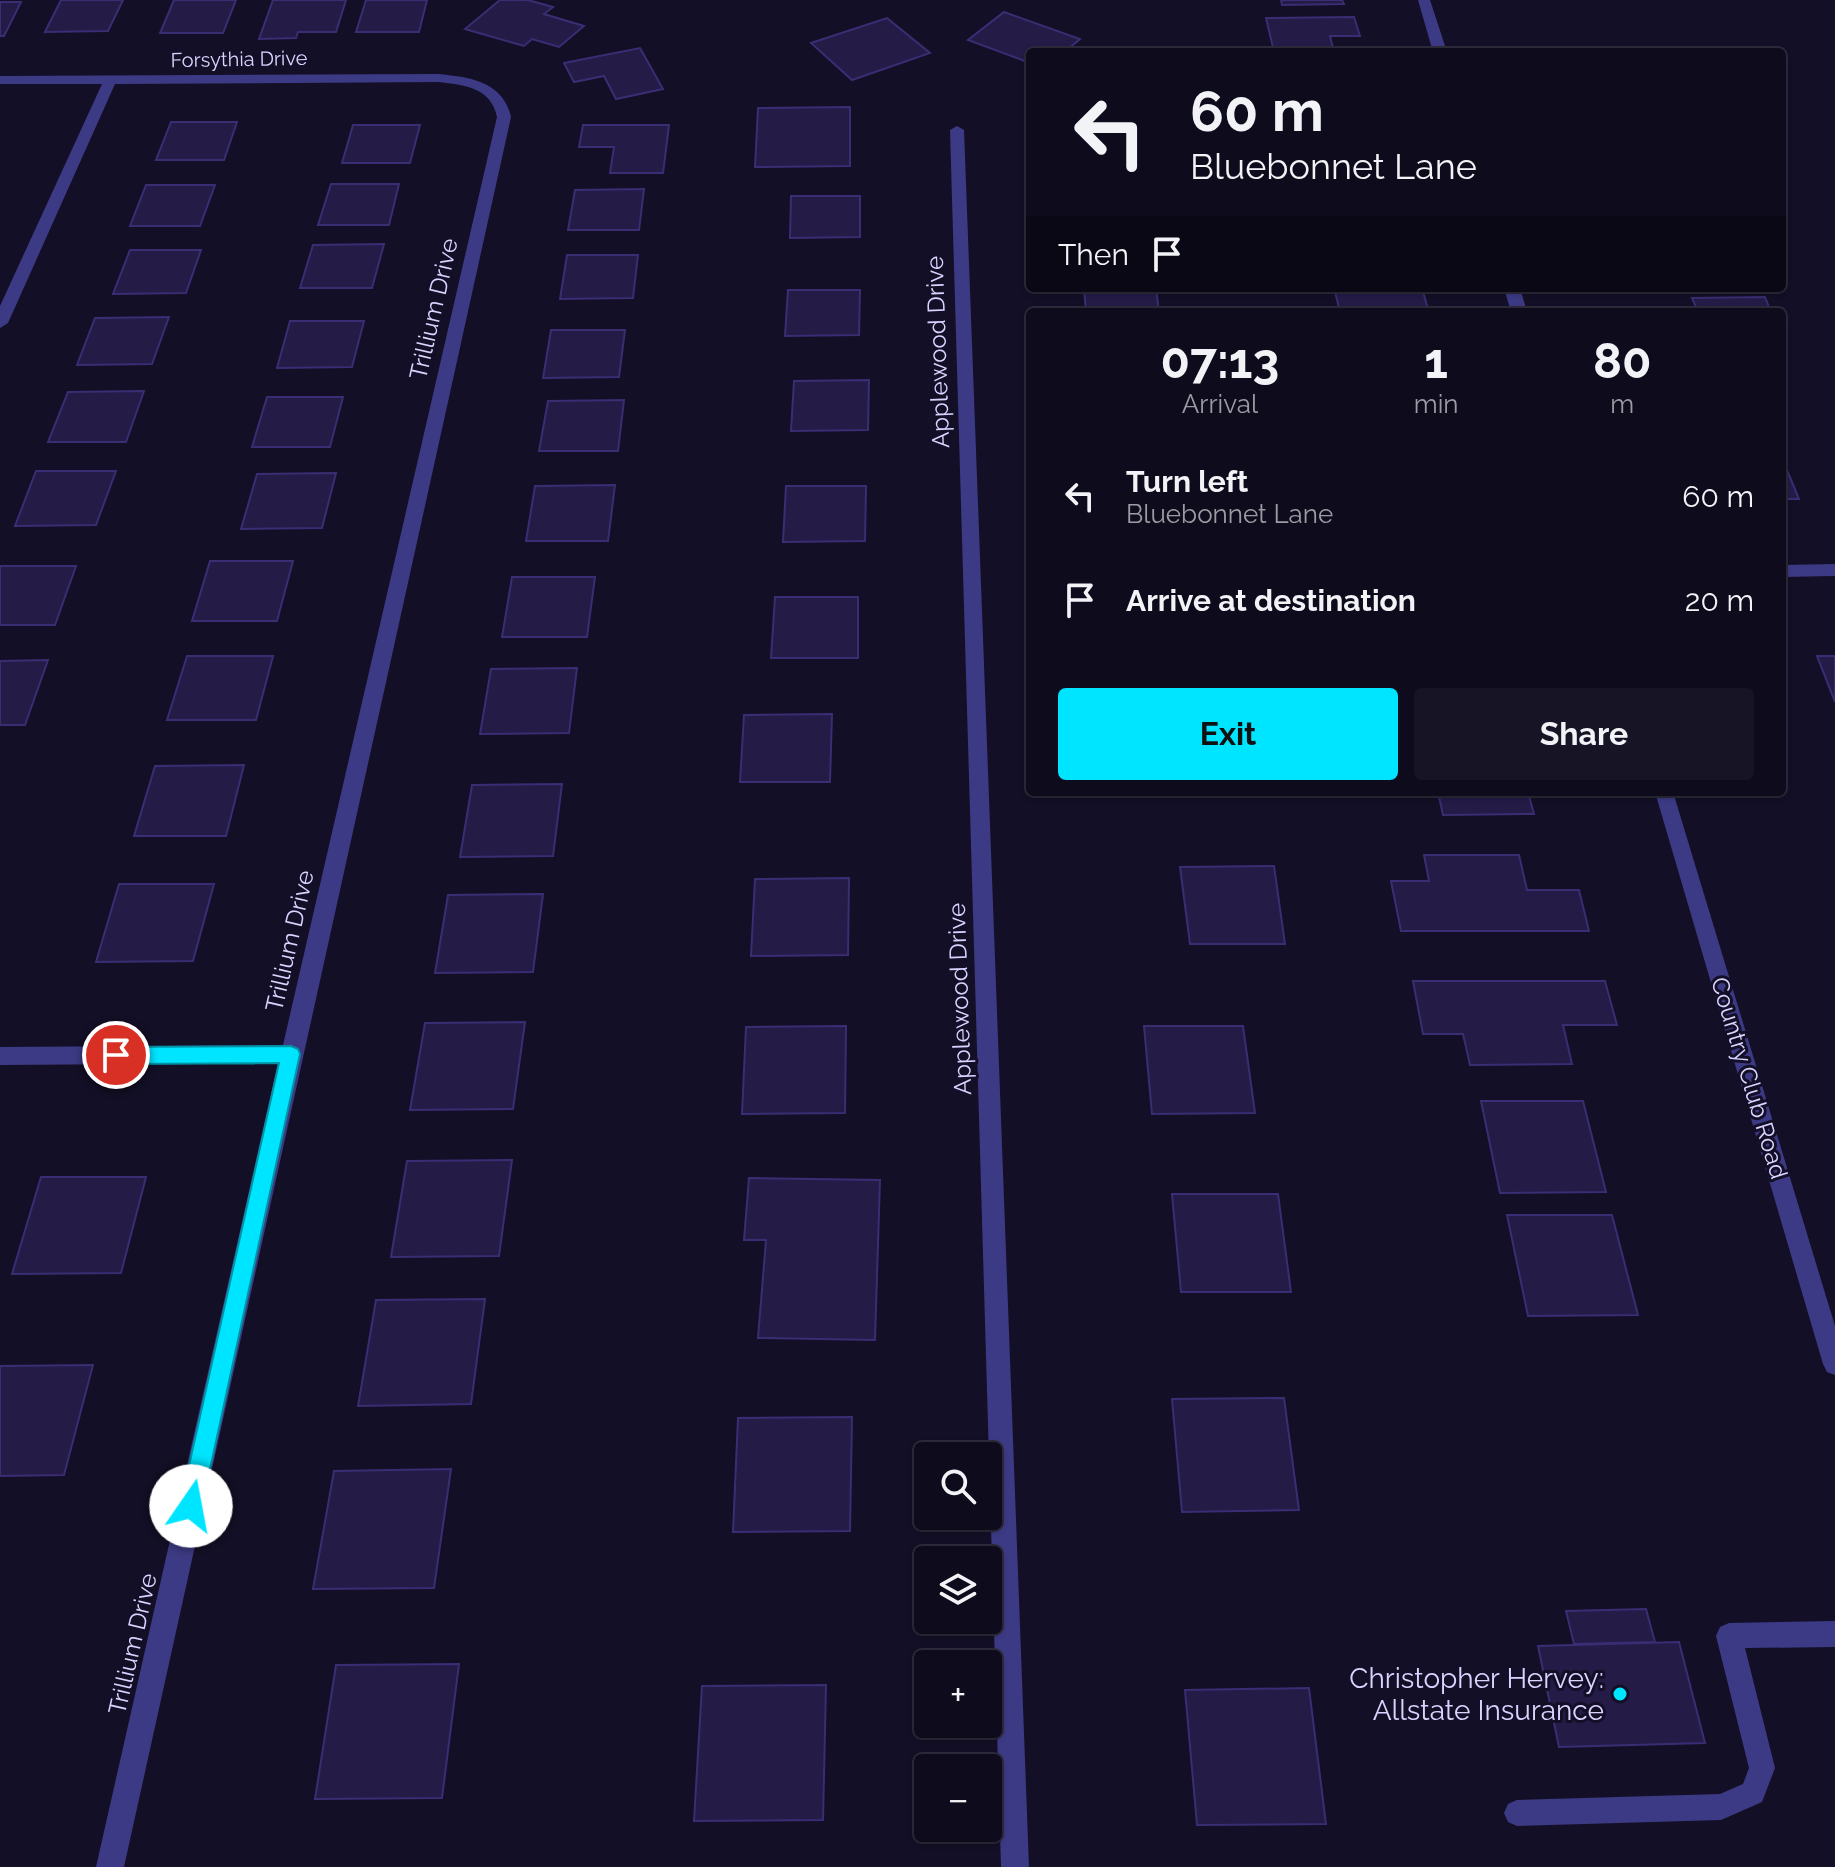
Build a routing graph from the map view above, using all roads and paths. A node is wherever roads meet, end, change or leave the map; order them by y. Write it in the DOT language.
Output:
graph roads {
  1 [pos="1424,0"];
  2 [pos="1439,48"];
  3 [pos="0,80"];
  4 [pos="110,80"];
  5 [pos="479,85"];
  6 [pos="957,130"];
  7 [pos="0,323"];
  8 [pos="1835,570"];
  9 [pos="1786,571"];
  10 [pos="1665,796"];
  11 [pos="291,1054"];
  12 [pos="0,1056"];
  13 [pos="1835,1364"];
  14 [pos="1835,1634"];
  15 [pos="1517,1813"];
  16 [pos="110,1867"];
  17 [pos="1015,1867"];
  1 -- 2 [label="street"];
  3 -- 4 [label="street, Forsythia Drive"];
  4 -- 5 [label="street, Forsythia Drive"];
  4 -- 7 [label="street"];
  5 -- 11 [label="street, Trillium Drive"];
  6 -- 17 [label="street, Applewood Drive"];
  8 -- 9 [label="street"];
  10 -- 13 [label="street, Country Club Road"];
  11 -- 12 [label="street"];
  11 -- 16 [label="street, Trillium Drive"];
  14 -- 15 [label="street"];
}
